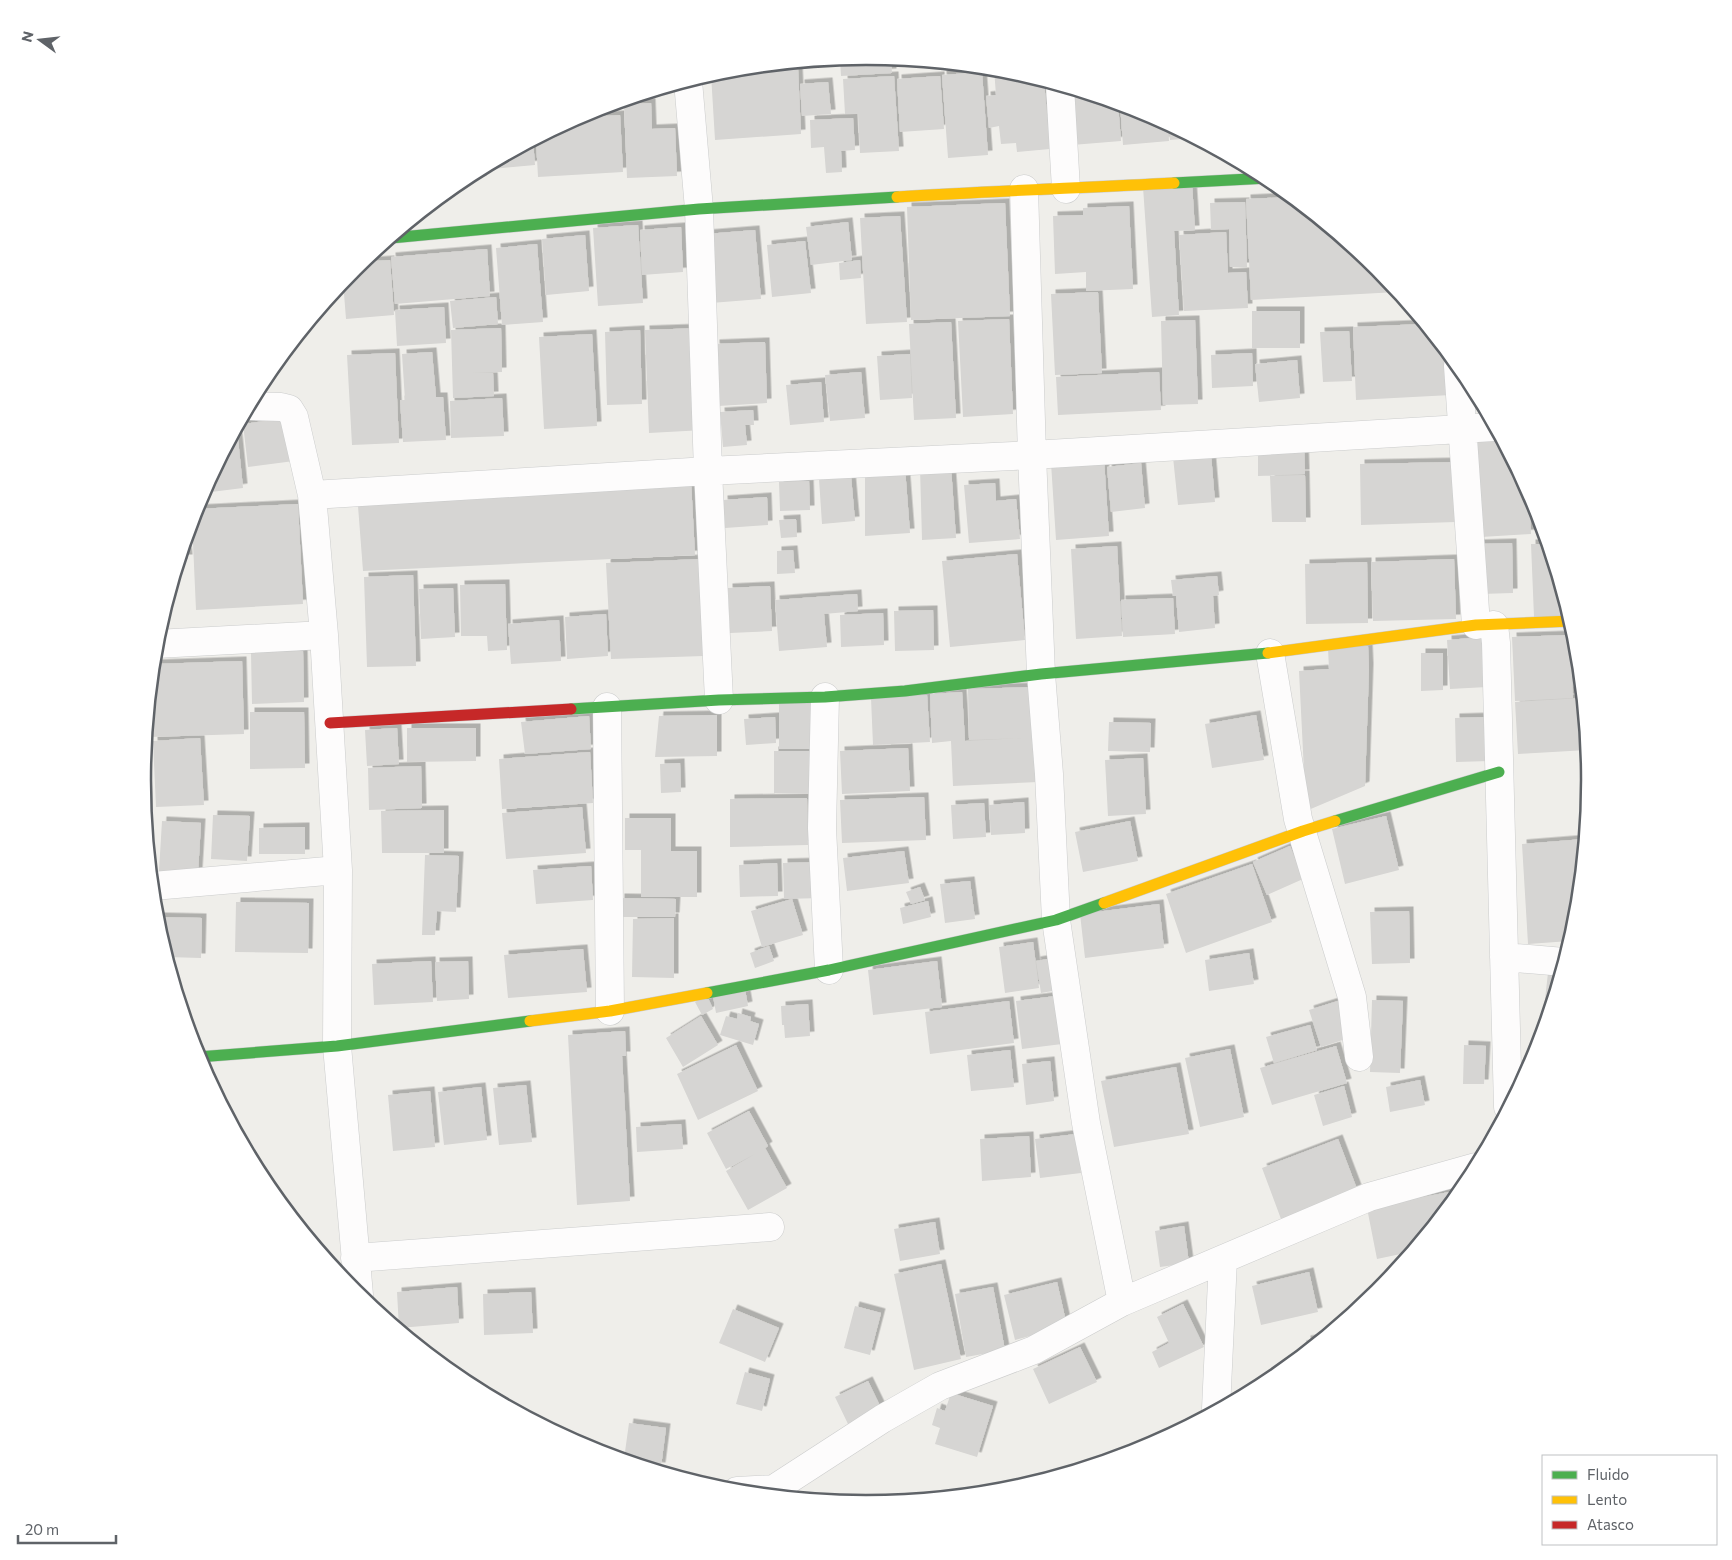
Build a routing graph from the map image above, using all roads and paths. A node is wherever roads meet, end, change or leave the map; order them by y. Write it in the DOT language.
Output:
graph roads {
  1 [pos="689,87"];
  2 [pos="1060,92"];
  3 [pos="1253,179"];
  4 [pos="1024,189"];
  5 [pos="1066,189"];
  6 [pos="700,209"];
  7 [pos="401,237"];
  8 [pos="1459,380"];
  9 [pos="257,406"];
  10 [pos="1487,427"];
  11 [pos="1463,429"];
  12 [pos="1032,455"];
  13 [pos="708,471"];
  14 [pos="312,495"];
  15 [pos="1563,621"];
  16 [pos="1485,625"];
  17 [pos="324,635"];
  18 [pos="165,644"];
  19 [pos="1270,653"];
  20 [pos="1041,674"];
  21 [pos="825,697"];
  22 [pos="719,700"];
  23 [pos="607,707"];
  24 [pos="330,723"];
  25 [pos="1499,772"];
  26 [pos="1303,831"];
  27 [pos="338,870"];
  28 [pos="159,885"];
  29 [pos="1056,920"];
  30 [pos="1504,957"];
  31 [pos="1558,961"];
  32 [pos="829,970"];
  33 [pos="610,1011"];
  34 [pos="337,1046"];
  35 [pos="206,1056"];
  36 [pos="1359,1057"];
  37 [pos="1508,1095"];
  38 [pos="1465,1170"];
  39 [pos="770,1227"];
  40 [pos="355,1258"];
  41 [pos="1223,1258"];
  42 [pos="358,1284"];
  43 [pos="1122,1302"];
  44 [pos="1216,1403"];
  45 [pos="778,1489"];
  1 -- 6 [label="street"];
  2 -- 5 [label="street"];
  3 -- 5 [label="street"];
  4 -- 5 [label="street"];
  4 -- 6 [label="street"];
  4 -- 12 [label="street"];
  6 -- 7 [label="street"];
  6 -- 13 [label="street"];
  8 -- 11 [label="street"];
  9 -- 14 [label="street"];
  10 -- 11 [label="street"];
  11 -- 12 [label="street"];
  11 -- 16 [label="street"];
  12 -- 13 [label="street"];
  12 -- 20 [label="street"];
  13 -- 14 [label="street"];
  13 -- 22 [label="street"];
  14 -- 17 [label="street"];
  15 -- 16 [label="street"];
  16 -- 19 [label="street"];
  16 -- 25 [label="street"];
  17 -- 18 [label="street"];
  17 -- 24 [label="street"];
  19 -- 20 [label="street"];
  19 -- 26 [label="street"];
  20 -- 21 [label="street"];
  20 -- 29 [label="street"];
  21 -- 22 [label="street"];
  21 -- 32 [label="street"];
  22 -- 23 [label="street"];
  23 -- 24 [label="street"];
  23 -- 33 [label="street"];
  24 -- 27 [label="street"];
  25 -- 26 [label="street"];
  25 -- 30 [label="street"];
  26 -- 29 [label="street"];
  26 -- 36 [label="street"];
  27 -- 28 [label="street"];
  27 -- 34 [label="street"];
  29 -- 32 [label="street"];
  29 -- 43 [label="street"];
  30 -- 31 [label="street"];
  30 -- 37 [label="street"];
  32 -- 33 [label="street"];
  33 -- 34 [label="street"];
  34 -- 35 [label="street"];
  34 -- 40 [label="street"];
  38 -- 41 [label="street"];
  39 -- 40 [label="street"];
  40 -- 42 [label="street"];
  41 -- 43 [label="street"];
  41 -- 44 [label="street"];
  43 -- 45 [label="street"];
}
